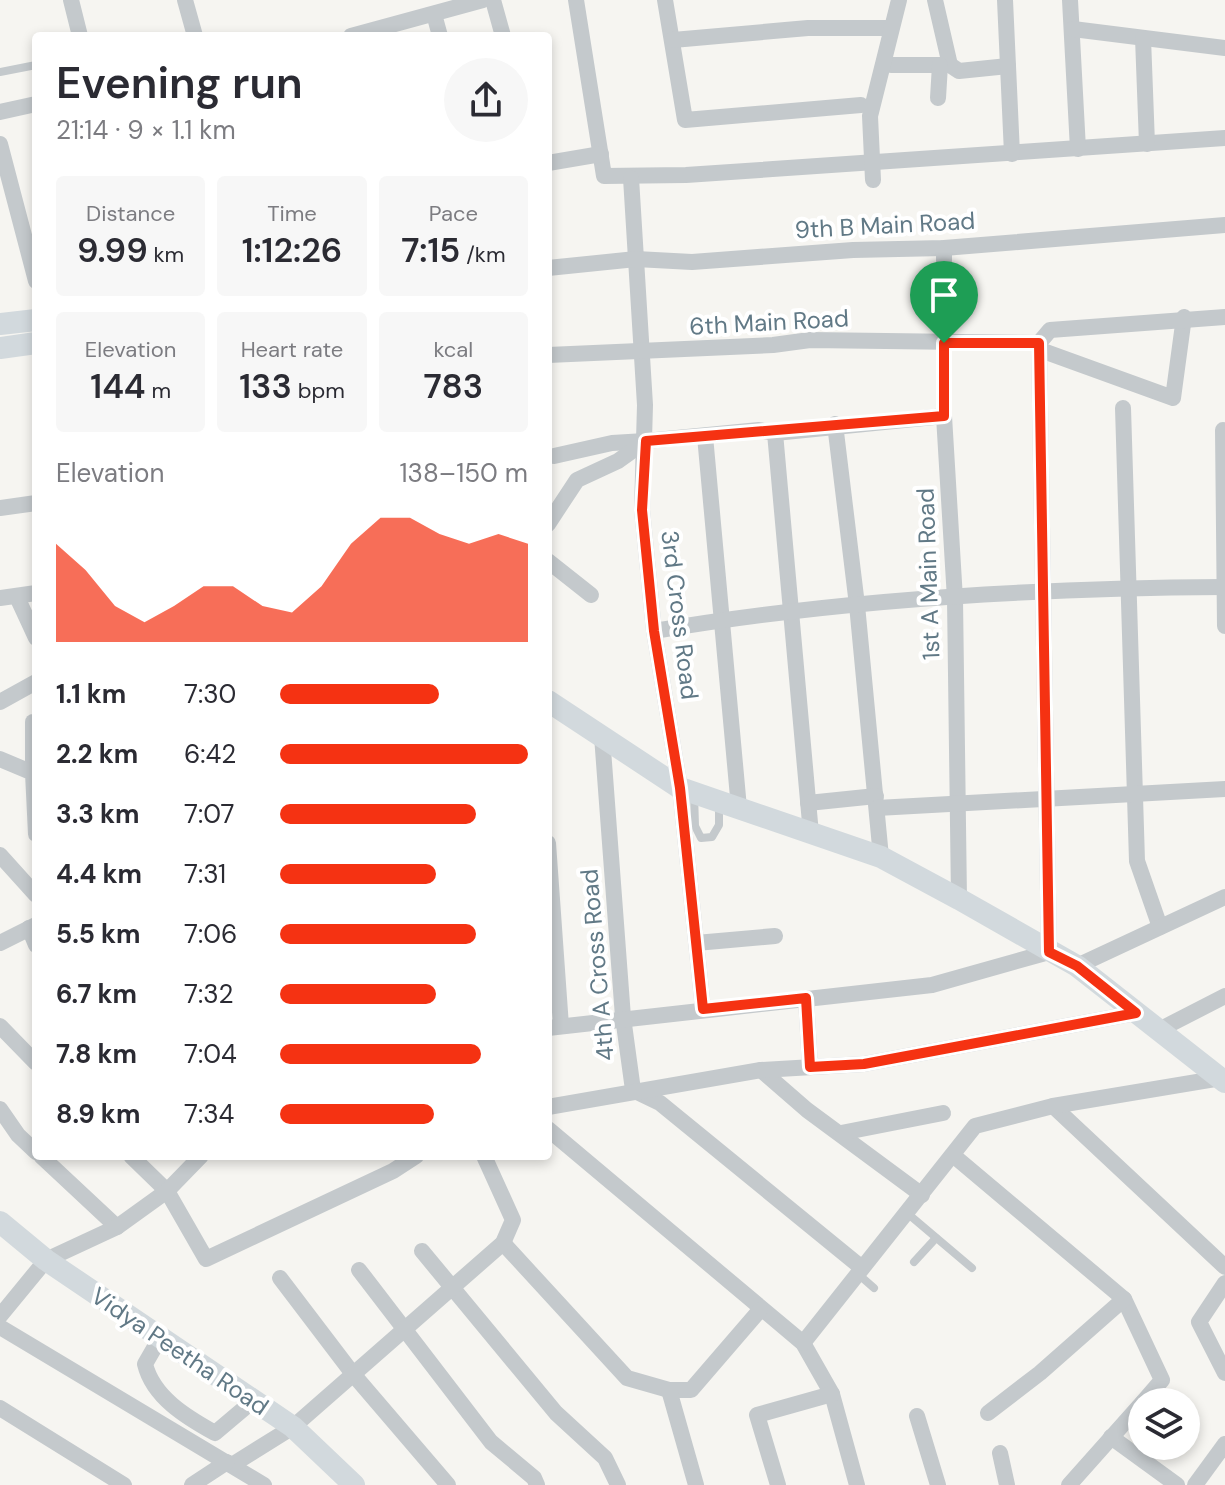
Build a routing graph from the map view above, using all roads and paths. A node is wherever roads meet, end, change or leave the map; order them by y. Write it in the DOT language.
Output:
graph roads {
  1 [pos="71,0"];
  2 [pos="185,0"];
  3 [pos="483,0"];
  4 [pos="493,0"];
  5 [pos="576,0"];
  6 [pos="665,0"];
  7 [pos="899,0"];
  8 [pos="935,0"];
  9 [pos="1005,0"];
  10 [pos="1070,0"];
  11 [pos="434,14"];
  12 [pos="889,28"];
  13 [pos="1073,29"];
  14 [pos="388,31"];
  15 [pos="79,32"];
  16 [pos="194,32"];
  17 [pos="439,32"];
  18 [pos="502,32"];
  19 [pos="1143,38"];
  20 [pos="673,40"];
  21 [pos="1225,48"];
  22 [pos="891,65"];
  23 [pos="945,65"];
  24 [pos="32,66"];
  25 [pos="1008,66"];
  26 [pos="0,72"];
  27 [pos="938,98"];
  28 [pos="32,105"];
  29 [pos="861,105"];
  30 [pos="0,112"];
  31 [pos="1225,138"];
  32 [pos="0,144"];
  33 [pos="1147,144"];
  34 [pos="1078,149"];
  35 [pos="601,154"];
  36 [pos="1012,154"];
  37 [pos="552,162"];
  38 [pos="873,172"];
  39 [pos="631,178"];
  40 [pos="1225,225"];
  41 [pos="944,248"];
  42 [pos="636,259"];
  43 [pos="32,266"];
  44 [pos="552,268"];
  45 [pos="1184,317"];
  46 [pos="1225,317"];
  47 [pos="32,320"];
  48 [pos="0,324"];
  49 [pos="944,343"];
  50 [pos="32,344"];
  51 [pos="1042,347"];
  52 [pos="0,348"];
  53 [pos="640,352"];
  54 [pos="552,355"];
  55 [pos="1123,408"];
  56 [pos="944,416"];
  57 [pos="835,424"];
  58 [pos="1223,430"];
  59 [pos="775,433"];
  60 [pos="705,436"];
  61 [pos="646,441"];
  62 [pos="554,456"];
  63 [pos="32,504"];
  64 [pos="0,508"];
  65 [pos="552,518"];
  66 [pos="552,564"];
  67 [pos="1224,587"];
  68 [pos="1131,590"];
  69 [pos="1045,592"];
  70 [pos="32,594"];
  71 [pos="591,595"];
  72 [pos="8,597"];
  73 [pos="955,599"];
  74 [pos="857,605"];
  75 [pos="791,609"];
  76 [pos="720,619"];
  77 [pos="1225,626"];
  78 [pos="654,631"];
  79 [pos="32,632"];
  80 [pos="32,684"];
  81 [pos="0,702"];
  82 [pos="552,704"];
  83 [pos="602,736"];
  84 [pos="0,759"];
  85 [pos="32,773"];
  86 [pos="1225,789"];
  87 [pos="687,790"];
  88 [pos="1136,793"];
  89 [pos="1047,798"];
  90 [pos="876,802"];
  91 [pos="808,803"];
  92 [pos="956,804"];
  93 [pos="729,805"];
  94 [pos="811,834"];
  95 [pos="0,855"];
  96 [pos="881,857"];
  97 [pos="32,891"];
  98 [pos="1225,897"];
  99 [pos="959,899"];
  100 [pos="32,927"];
  101 [pos="1160,927"];
  102 [pos="775,936"];
  103 [pos="0,943"];
  104 [pos="696,943"];
  105 [pos="1049,952"];
  106 [pos="552,966"];
  107 [pos="1077,966"];
  108 [pos="1225,996"];
  109 [pos="806,998"];
  110 [pos="703,1009"];
  111 [pos="1136,1013"];
  112 [pos="623,1017"];
  113 [pos="0,1026"];
  114 [pos="554,1027"];
  115 [pos="1159,1030"];
  116 [pos="32,1059"];
  117 [pos="810,1067"];
  118 [pos="761,1070"];
  119 [pos="1223,1080"];
  120 [pos="633,1090"];
  121 [pos="552,1106"];
  122 [pos="1053,1106"];
  123 [pos="0,1109"];
  124 [pos="943,1113"];
  125 [pos="552,1132"];
  126 [pos="841,1133"];
  127 [pos="32,1148"];
  128 [pos="954,1156"];
  129 [pos="45,1160"];
  130 [pos="135,1160"];
  131 [pos="197,1160"];
  132 [pos="410,1160"];
  133 [pos="486,1160"];
  134 [pos="167,1191"];
  135 [pos="922,1195"];
  136 [pos="907,1213"];
  137 [pos="0,1222"];
  138 [pos="117,1227"];
  139 [pos="936,1238"];
  140 [pos="503,1243"];
  141 [pos="422,1251"];
  142 [pos="46,1260"];
  143 [pos="914,1262"];
  144 [pos="1225,1267"];
  145 [pos="972,1268"];
  146 [pos="359,1270"];
  147 [pos="860,1270"];
  148 [pos="280,1278"];
  149 [pos="1225,1283"];
  150 [pos="874,1288"];
  151 [pos="450,1289"];
  152 [pos="1124,1299"];
  153 [pos="760,1310"];
  154 [pos="0,1316"];
  155 [pos="0,1327"];
  156 [pos="405,1329"];
  157 [pos="160,1338"];
  158 [pos="803,1343"];
  159 [pos="1225,1373"];
  160 [pos="353,1374"];
  161 [pos="1155,1388"];
  162 [pos="669,1390"];
  163 [pos="832,1394"];
  164 [pos="254,1400"];
  165 [pos="1,1411"];
  166 [pos="988,1413"];
  167 [pos="917,1416"];
  168 [pos="1128,1418"];
  169 [pos="293,1427"];
  170 [pos="1111,1437"];
  171 [pos="1225,1444"];
  172 [pos="1000,1453"];
  173 [pos="229,1464"];
  174 [pos="346,1483"];
  175 [pos="124,1485"];
  176 [pos="192,1485"];
  177 [pos="264,1485"];
  178 [pos="448,1485"];
  179 [pos="537,1485"];
  180 [pos="618,1485"];
  181 [pos="696,1485"];
  182 [pos="778,1485"];
  183 [pos="857,1485"];
  184 [pos="938,1485"];
  185 [pos="1007,1485"];
  186 [pos="1069,1485"];
  187 [pos="1177,1485"];
  188 [pos="1195,1485"];
  1 -- 15 [label="street"];
  2 -- 16 [label="street"];
  3 -- 11 [label="street"];
  4 -- 18 [label="street"];
  5 -- 35 [label="street"];
  6 -- 20 [label="street"];
  7 -- 12 [label="street"];
  8 -- 23 [label="street"];
  9 -- 25 [label="street"];
  10 -- 13 [label="street"];
  11 -- 14 [label="street"];
  11 -- 17 [label="street"];
  12 -- 20 [label="street"];
  12 -- 38 [label="street"];
  13 -- 19 [label="street"];
  13 -- 34 [label="street"];
  19 -- 21 [label="street"];
  19 -- 33 [label="street"];
  20 -- 29 [label="street"];
  22 -- 23 [label="street"];
  23 -- 25 [label="street"];
  23 -- 27 [label="street"];
  24 -- 26 [label="lane"];
  25 -- 36 [label="street"];
  28 -- 30 [label="street"];
  31 -- 33 [label="street"];
  32 -- 43 [label="street"];
  33 -- 34 [label="street"];
  34 -- 36 [label="street"];
  35 -- 37 [label="street"];
  35 -- 39 [label="street"];
  36 -- 38 [label="street"];
  38 -- 39 [label="street"];
  39 -- 42 [label="street, 3rd Cross Road"];
  40 -- 41 [label="street, 9th B Main Road"];
  41 -- 42 [label="street, 9th B Main Road"];
  41 -- 49 [label="street, 1st A Main Road"];
  42 -- 44 [label="street, 9th B Main Road"];
  42 -- 53 [label="street, 3rd Cross Road"];
  45 -- 46 [label="street, 6th Main Road"];
  45 -- 51 [label="street, 6th Main Road"];
  45 -- 51 [label="street"];
  47 -- 48 [label="main road"];
  49 -- 51 [label="street, 6th Main Road"];
  49 -- 53 [label="street, 6th Main Road"];
  49 -- 56 [label="street, 1st A Main Road"];
  50 -- 52 [label="main road"];
  51 -- 69 [label="street"];
  53 -- 54 [label="street, 6th Main Road"];
  53 -- 61 [label="street, 3rd Cross Road"];
  55 -- 68 [label="street"];
  56 -- 57 [label="street"];
  56 -- 73 [label="street, 1st A Main Road"];
  57 -- 59 [label="street"];
  57 -- 74 [label="street"];
  58 -- 67 [label="street"];
  59 -- 60 [label="street"];
  59 -- 75 [label="street"];
  60 -- 61 [label="street"];
  60 -- 76 [label="street"];
  61 -- 62 [label="street"];
  61 -- 65 [label="street"];
  61 -- 78 [label="street, 3rd Cross Road"];
  63 -- 64 [label="street"];
  66 -- 71 [label="street"];
  67 -- 68 [label="street"];
  67 -- 77 [label="street"];
  68 -- 69 [label="street"];
  68 -- 88 [label="street"];
  69 -- 73 [label="street"];
  69 -- 89 [label="street"];
  70 -- 72 [label="street"];
  72 -- 79 [label="street"];
  73 -- 74 [label="street"];
  73 -- 92 [label="street, 1st A Main Road"];
  74 -- 75 [label="street"];
  74 -- 90 [label="street"];
  75 -- 76 [label="street"];
  75 -- 91 [label="street"];
  76 -- 78 [label="street"];
  76 -- 93 [label="street"];
  78 -- 87 [label="street, 3rd Cross Road"];
  80 -- 81 [label="street"];
  82 -- 83 [label="main road"];
  83 -- 87 [label="main road"];
  83 -- 112 [label="street, 4th A Cross Road"];
  84 -- 85 [label="street"];
  86 -- 88 [label="street"];
  87 -- 93 [label="main road"];
  87 -- 93 [label="lane"];
  87 -- 104 [label="street, 3rd Cross Road"];
  88 -- 89 [label="street"];
  88 -- 101 [label="street"];
  89 -- 92 [label="street"];
  89 -- 105 [label="street"];
  90 -- 91 [label="street"];
  90 -- 92 [label="street"];
  90 -- 96 [label="street"];
  91 -- 94 [label="street"];
  92 -- 99 [label="street, 1st A Main Road"];
  93 -- 94 [label="main road"];
  94 -- 96 [label="main road"];
  95 -- 97 [label="street"];
  96 -- 99 [label="main road"];
  98 -- 101 [label="street"];
  99 -- 105 [label="main road"];
  100 -- 103 [label="street"];
  101 -- 107 [label="street"];
  102 -- 104 [label="street"];
  104 -- 110 [label="street, 3rd Cross Road"];
  105 -- 107 [label="main road"];
  105 -- 109 [label="street"];
  106 -- 114 [label="street"];
  107 -- 111 [label="main road"];
  108 -- 115 [label="street"];
  109 -- 110 [label="street"];
  109 -- 117 [label="street"];
  110 -- 112 [label="street"];
  111 -- 115 [label="main road"];
  111 -- 117 [label="street"];
  112 -- 114 [label="street"];
  112 -- 120 [label="street, 4th A Cross Road"];
  113 -- 116 [label="street"];
  115 -- 119 [label="main road"];
  117 -- 118 [label="street"];
  118 -- 120 [label="street"];
  118 -- 126 [label="street"];
  119 -- 122 [label="street"];
  120 -- 121 [label="street"];
  120 -- 147 [label="street, 4th A Cross Road"];
  122 -- 128 [label="street"];
  122 -- 144 [label="street"];
  123 -- 127 [label="street"];
  124 -- 126 [label="street"];
  125 -- 153 [label="street"];
  126 -- 135 [label="street"];
  128 -- 135 [label="street"];
  128 -- 152 [label="street"];
  129 -- 138 [label="street"];
  130 -- 134 [label="street"];
  131 -- 134 [label="street"];
  132 -- 134 [label="street"];
  133 -- 140 [label="street"];
  134 -- 138 [label="street"];
  135 -- 136 [label="street"];
  136 -- 139 [label="lane"];
  136 -- 147 [label="street"];
  137 -- 142 [label="main road, Vidya Peetha Road"];
  138 -- 142 [label="street"];
  139 -- 143 [label="lane"];
  139 -- 145 [label="lane"];
  140 -- 151 [label="street"];
  140 -- 162 [label="street"];
  141 -- 151 [label="street"];
  142 -- 154 [label="street"];
  142 -- 157 [label="main road, Vidya Peetha Road"];
  146 -- 156 [label="street"];
  147 -- 150 [label="lane"];
  147 -- 158 [label="street"];
  148 -- 160 [label="street"];
  149 -- 159 [label="street"];
  151 -- 156 [label="street"];
  151 -- 180 [label="street"];
  152 -- 161 [label="street"];
  152 -- 166 [label="street"];
  153 -- 158 [label="street"];
  153 -- 162 [label="street"];
  155 -- 173 [label="street"];
  156 -- 160 [label="street"];
  156 -- 179 [label="street"];
  157 -- 164 [label="main road, Vidya Peetha Road"];
  157 -- 164 [label="street"];
  158 -- 163 [label="street"];
  160 -- 169 [label="street"];
  160 -- 178 [label="street"];
  162 -- 181 [label="street"];
  163 -- 182 [label="street"];
  163 -- 183 [label="street"];
  164 -- 169 [label="main road, Vidya Peetha Road"];
  165 -- 175 [label="street"];
  167 -- 184 [label="street"];
  168 -- 170 [label="street"];
  169 -- 173 [label="street"];
  169 -- 174 [label="main road, Vidya Peetha Road"];
  170 -- 186 [label="street"];
  170 -- 187 [label="street"];
  171 -- 188 [label="street"];
  172 -- 185 [label="street"];
  173 -- 176 [label="street"];
  173 -- 177 [label="street"];
}
